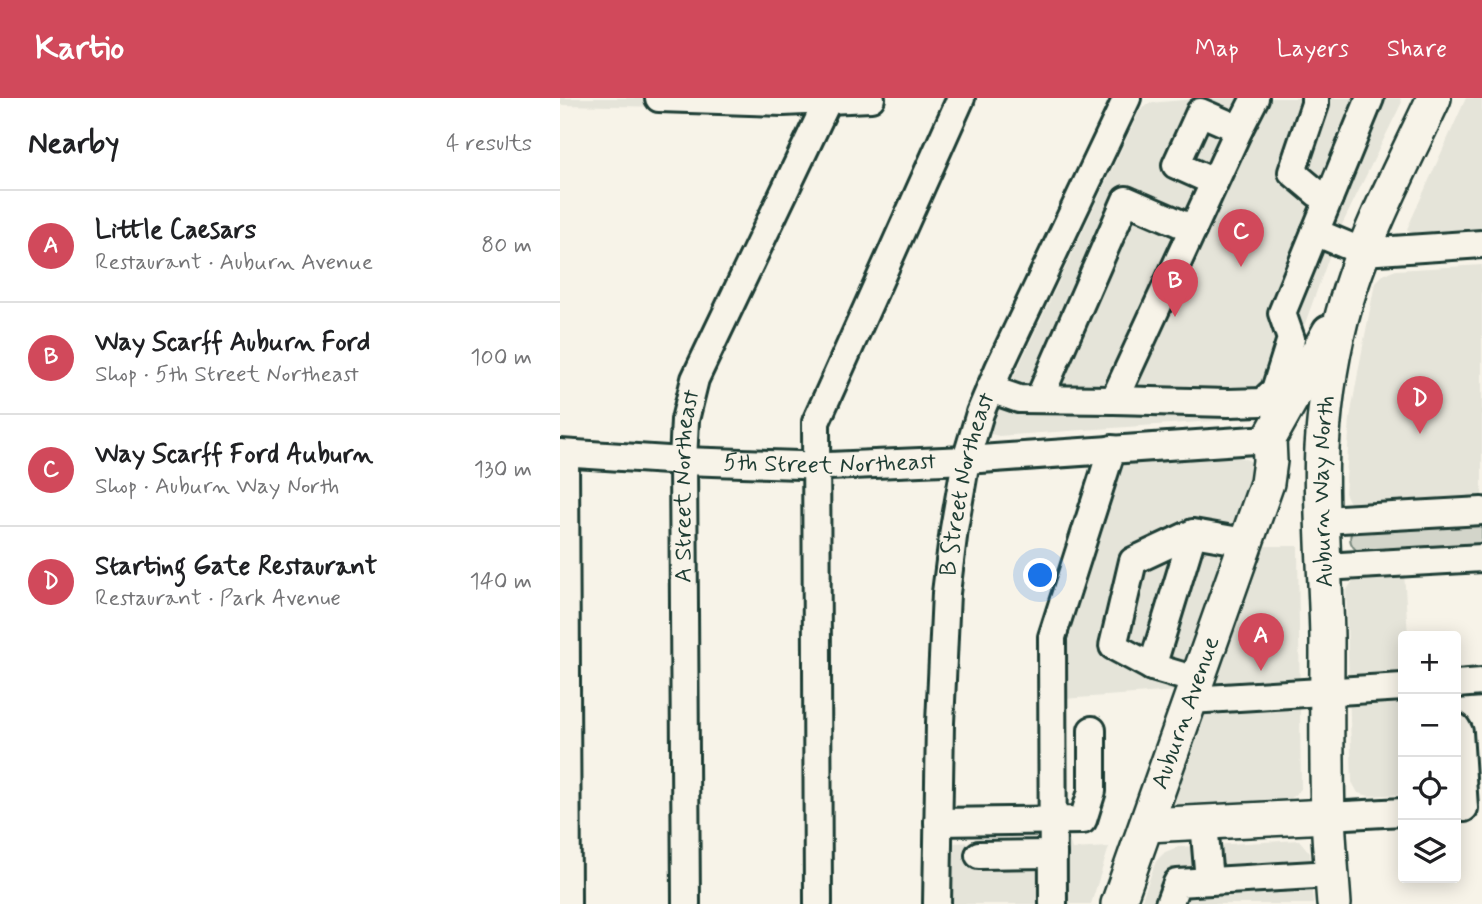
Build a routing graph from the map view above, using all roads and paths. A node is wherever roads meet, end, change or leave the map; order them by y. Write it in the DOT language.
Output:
graph roads {
  1 [pos="659,98"];
  2 [pos="871,98"];
  3 [pos="961,98"];
  4 [pos="1127,98"];
  5 [pos="1255,98"];
  6 [pos="1315,98"];
  7 [pos="1370,98"];
  8 [pos="1434,98"];
  9 [pos="828,99"];
  10 [pos="1239,130"];
  11 [pos="1214,182"];
  12 [pos="1329,198"];
  13 [pos="1193,229"];
  14 [pos="1315,232"];
  15 [pos="1482,244"];
  16 [pos="1363,252"];
  17 [pos="1346,302"];
  18 [pos="990,389"];
  19 [pos="1039,399"];
  20 [pos="1114,400"];
  21 [pos="1269,439"];
  22 [pos="1112,449"];
  23 [pos="563,454"];
  24 [pos="966,460"];
  25 [pos="683,461"];
  26 [pos="816,466"];
  27 [pos="1482,511"];
  28 [pos="1322,520"];
  29 [pos="1193,533"];
  30 [pos="1245,542"];
  31 [pos="1482,558"];
  32 [pos="1324,567"];
  33 [pos="1152,667"];
  34 [pos="1482,682"];
  35 [pos="1461,684"];
  36 [pos="1398,687"];
  37 [pos="1193,690"];
  38 [pos="1326,691"];
  39 [pos="1093,730"];
  40 [pos="1461,743"];
  41 [pos="1467,808"];
  42 [pos="1398,812"];
  43 [pos="1328,816"];
  44 [pos="1053,821"];
  45 [pos="938,822"];
  46 [pos="1204,822"];
  47 [pos="1147,825"];
  48 [pos="1053,854"];
  49 [pos="979,855"];
  50 [pos="1209,881"];
  51 [pos="1333,889"];
  52 [pos="567,904"];
  53 [pos="686,904"];
  54 [pos="818,904"];
  55 [pos="937,904"];
  56 [pos="1053,904"];
  57 [pos="1118,904"];
  58 [pos="1169,904"];
  1 -- 9 [label="street"];
  2 -- 9 [label="street"];
  3 -- 26 [label="street"];
  4 -- 18 [label="street, B Street Northeast"];
  5 -- 10 [label="street"];
  6 -- 12 [label="street"];
  7 -- 12 [label="street"];
  8 -- 16 [label="main road, Auburn Way North"];
  9 -- 25 [label="street, A Street Northeast"];
  10 -- 11 [label="street"];
  10 -- 11 [label="street"];
  11 -- 13 [label="street"];
  12 -- 14 [label="street"];
  13 -- 19 [label="street"];
  13 -- 20 [label="street"];
  14 -- 16 [label="street"];
  14 -- 20 [label="street"];
  15 -- 16 [label="street"];
  16 -- 17 [label="main road, Auburn Way North"];
  17 -- 21 [label="main road"];
  17 -- 28 [label="main road, Auburn Way North"];
  18 -- 19 [label="street"];
  18 -- 24 [label="street, B Street Northeast"];
  19 -- 20 [label="street"];
  21 -- 22 [label="street, 5th Street Northeast"];
  21 -- 30 [label="main road, Auburn Avenue"];
  22 -- 24 [label="street, 5th Street Northeast"];
  22 -- 44 [label="street"];
  23 -- 25 [label="street, 5th Street Northeast"];
  23 -- 52 [label="street"];
  24 -- 26 [label="street, 5th Street Northeast"];
  24 -- 45 [label="street, B Street Northeast"];
  25 -- 26 [label="street, 5th Street Northeast"];
  25 -- 53 [label="street, A Street Northeast"];
  26 -- 54 [label="street"];
  27 -- 28 [label="street"];
  28 -- 32 [label="main road, Auburn Way North"];
  29 -- 30 [label="street"];
  29 -- 33 [label="street"];
  29 -- 33 [label="street"];
  30 -- 37 [label="main road, Auburn Avenue"];
  31 -- 32 [label="street"];
  32 -- 38 [label="main road, Auburn Way North"];
  33 -- 37 [label="street"];
  34 -- 35 [label="street"];
  36 -- 38 [label="street"];
  37 -- 38 [label="street"];
  37 -- 47 [label="main road, Auburn Avenue"];
  38 -- 43 [label="main road, Auburn Way North"];
  39 -- 44 [label="street"];
  40 -- 41 [label="street"];
  42 -- 43 [label="street"];
  43 -- 46 [label="main road"];
  43 -- 51 [label="main road, Auburn Way North"];
  44 -- 45 [label="street"];
  44 -- 48 [label="street"];
  45 -- 55 [label="street, B Street Northeast"];
  46 -- 47 [label="main road"];
  46 -- 50 [label="street"];
  47 -- 57 [label="main road, Auburn Avenue"];
  48 -- 49 [label="street"];
  48 -- 56 [label="street"];
  50 -- 51 [label="street"];
  50 -- 58 [label="street"];
}
